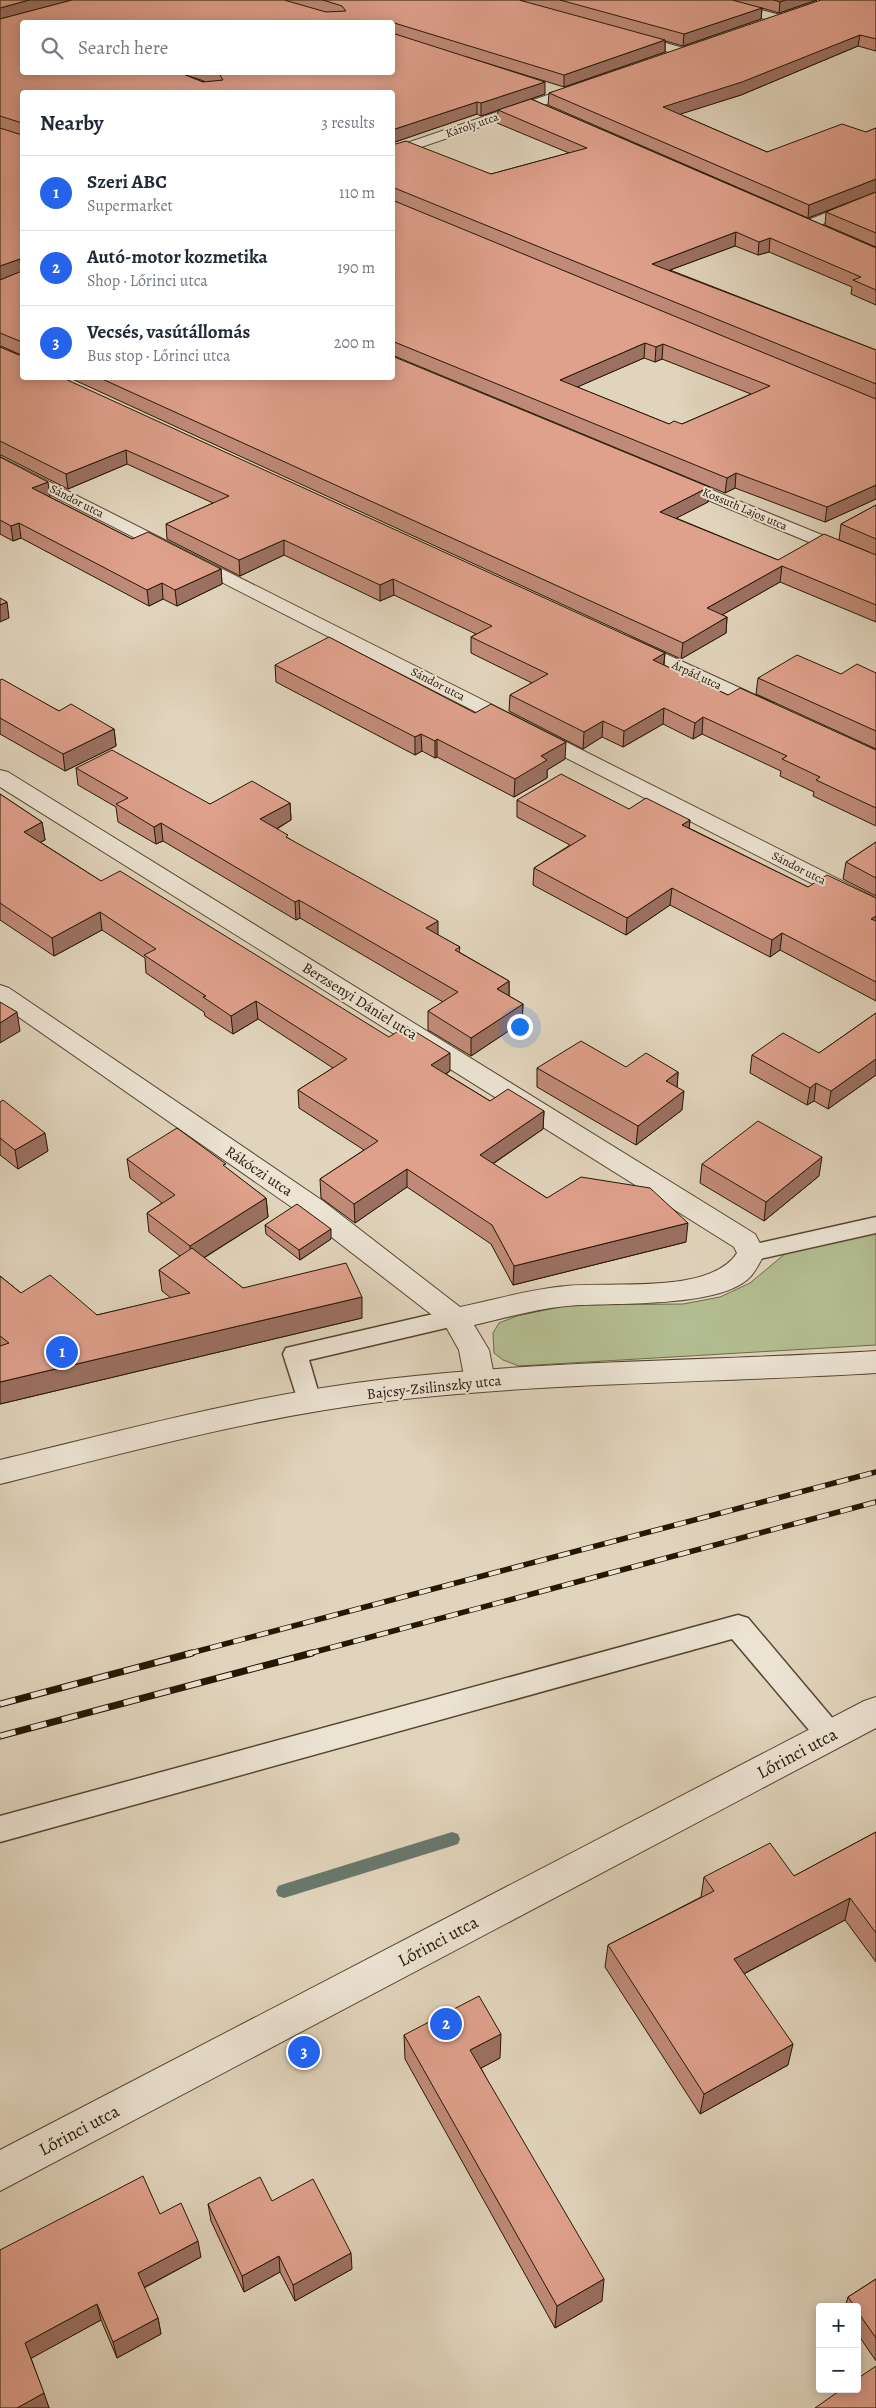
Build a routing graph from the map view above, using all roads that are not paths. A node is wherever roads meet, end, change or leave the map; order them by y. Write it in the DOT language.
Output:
graph roads {
  1 [pos="710,0"];
  2 [pos="754,28"];
  3 [pos="619,34"];
  4 [pos="665,58"];
  5 [pos="592,84"];
  6 [pos="545,87"];
  7 [pos="565,94"];
  8 [pos="532,105"];
  9 [pos="547,112"];
  10 [pos="395,152"];
  11 [pos="876,197"];
  12 [pos="825,233"];
  13 [pos="0,462"];
  14 [pos="657,472"];
  15 [pos="876,564"];
  16 [pos="614,636"];
  17 [pos="781,714"];
  18 [pos="0,777"];
  19 [pos="876,907"];
  20 [pos="0,993"];
  21 [pos="876,1225"];
  22 [pos="748,1247"];
  23 [pos="455,1318"];
  24 [pos="876,1362"];
  25 [pos="480,1380"];
  26 [pos="309,1401"];
  27 [pos="0,1472"];
  28 [pos="876,1711"];
  29 [pos="830,1735"];
  30 [pos="0,1829"];
  31 [pos="0,2171"];
  1 -- 2 [label="street"];
  3 -- 4 [label="street"];
  5 -- 7 [label="street, Károly utca"];
  6 -- 7 [label="street"];
  7 -- 8 [label="street, Károly utca"];
  8 -- 9 [label="street"];
  8 -- 10 [label="street, Károly utca"];
  11 -- 12 [label="street"];
  13 -- 19 [label="street, Sándor utca"];
  14 -- 15 [label="street, Kossuth Lajos utca"];
  16 -- 17 [label="street, Árpád utca"];
  18 -- 22 [label="street, Berzsenyi Dániel utca"];
  20 -- 23 [label="street, Rákóczi utca"];
  21 -- 22 [label="lane"];
  22 -- 23 [label="street"];
  23 -- 25 [label="street, Rákóczi utca"];
  23 -- 26 [label="lane"];
  24 -- 25 [label="street, Bajcsy-Zsilinszky utca"];
  25 -- 26 [label="street, Bajcsy-Zsilinszky utca"];
  26 -- 27 [label="street, Bajcsy-Zsilinszky utca"];
  28 -- 29 [label="street, Lőrinci utca"];
  29 -- 30 [label="lane"];
  29 -- 31 [label="street, Lőrinci utca"];
}
